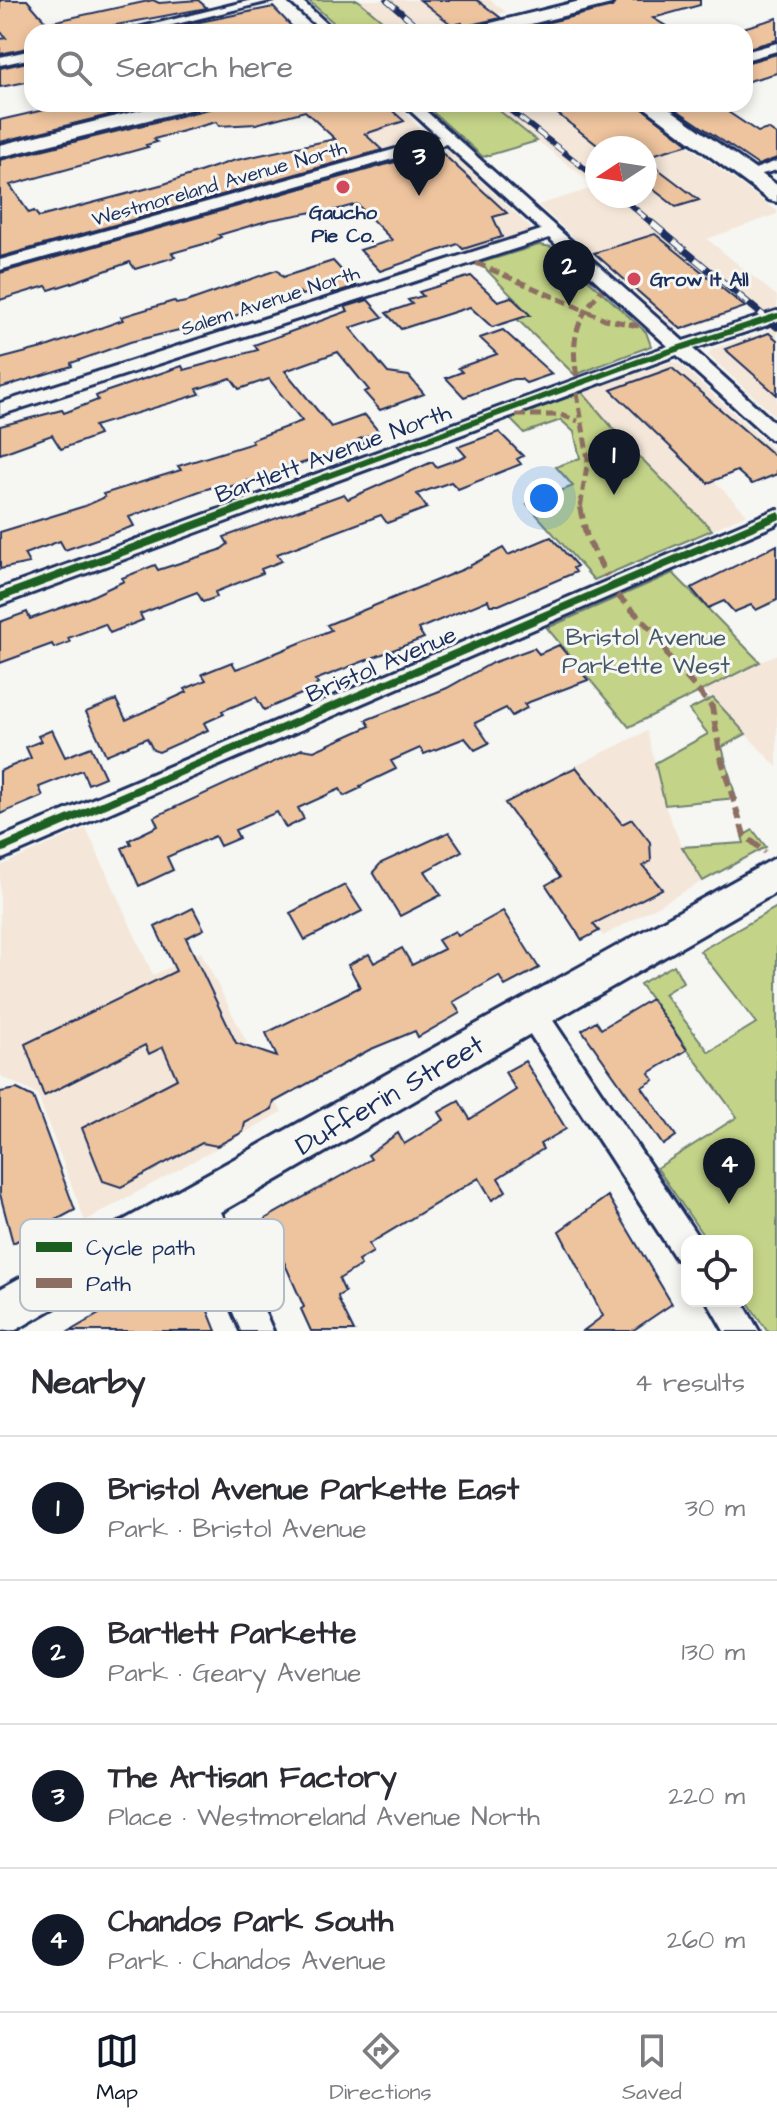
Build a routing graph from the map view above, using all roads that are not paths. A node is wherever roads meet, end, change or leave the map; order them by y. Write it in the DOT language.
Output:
graph roads {
  1 [pos="268,0"];
  2 [pos="294,0"];
  3 [pos="605,0"];
  4 [pos="517,6"];
  5 [pos="533,18"];
  6 [pos="164,24"];
  7 [pos="321,24"];
  8 [pos="509,24"];
  9 [pos="541,24"];
  10 [pos="777,47"];
  11 [pos="753,54"];
  12 [pos="24,56"];
  13 [pos="0,61"];
  14 [pos="157,112"];
  15 [pos="419,112"];
  16 [pos="661,112"];
  17 [pos="449,139"];
  18 [pos="0,151"];
  19 [pos="777,165"];
  20 [pos="748,174"];
  21 [pos="777,195"];
  22 [pos="552,232"];
  23 [pos="0,265"];
  24 [pos="777,316"];
  25 [pos="680,348"];
  26 [pos="0,409"];
  27 [pos="777,435"];
  28 [pos="767,520"];
  29 [pos="0,597"];
  30 [pos="0,849"];
  31 [pos="777,873"];
  32 [pos="532,1013"];
  33 [pos="200,1200"];
  34 [pos="167,1219"];
  35 [pos="208,1219"];
  36 [pos="681,1239"];
  37 [pos="20,1303"];
  38 [pos="727,1307"];
  39 [pos="248,1311"];
  40 [pos="0,1314"];
  41 [pos="257,1331"];
  42 [pos="743,1331"];
  1 -- 6 [label="street"];
  2 -- 7 [label="street"];
  3 -- 5 [label="main road"];
  4 -- 5 [label="main road"];
  5 -- 8 [label="main road"];
  5 -- 9 [label="main road"];
  10 -- 11 [label="street"];
  12 -- 13 [label="street"];
  14 -- 18 [label="main road"];
  15 -- 17 [label="street"];
  16 -- 20 [label="main road"];
  17 -- 22 [label="street"];
  17 -- 23 [label="street, Westmoreland Avenue North"];
  19 -- 20 [label="street"];
  20 -- 21 [label="main road"];
  22 -- 25 [label="street"];
  22 -- 26 [label="street, Salem Avenue North"];
  24 -- 25 [label="street, Bartlett Avenue North"];
  25 -- 27 [label="street"];
  25 -- 29 [label="street, Bartlett Avenue North"];
  28 -- 30 [label="street, Bristol Avenue"];
  31 -- 32 [label="main road, Dufferin Street"];
  32 -- 33 [label="main road, Dufferin Street"];
  32 -- 36 [label="street"];
  33 -- 34 [label="main road, Dufferin Street"];
  33 -- 35 [label="street"];
  37 -- 40 [label="main road, Dufferin Street"];
  38 -- 42 [label="street"];
  39 -- 41 [label="street"];
}
